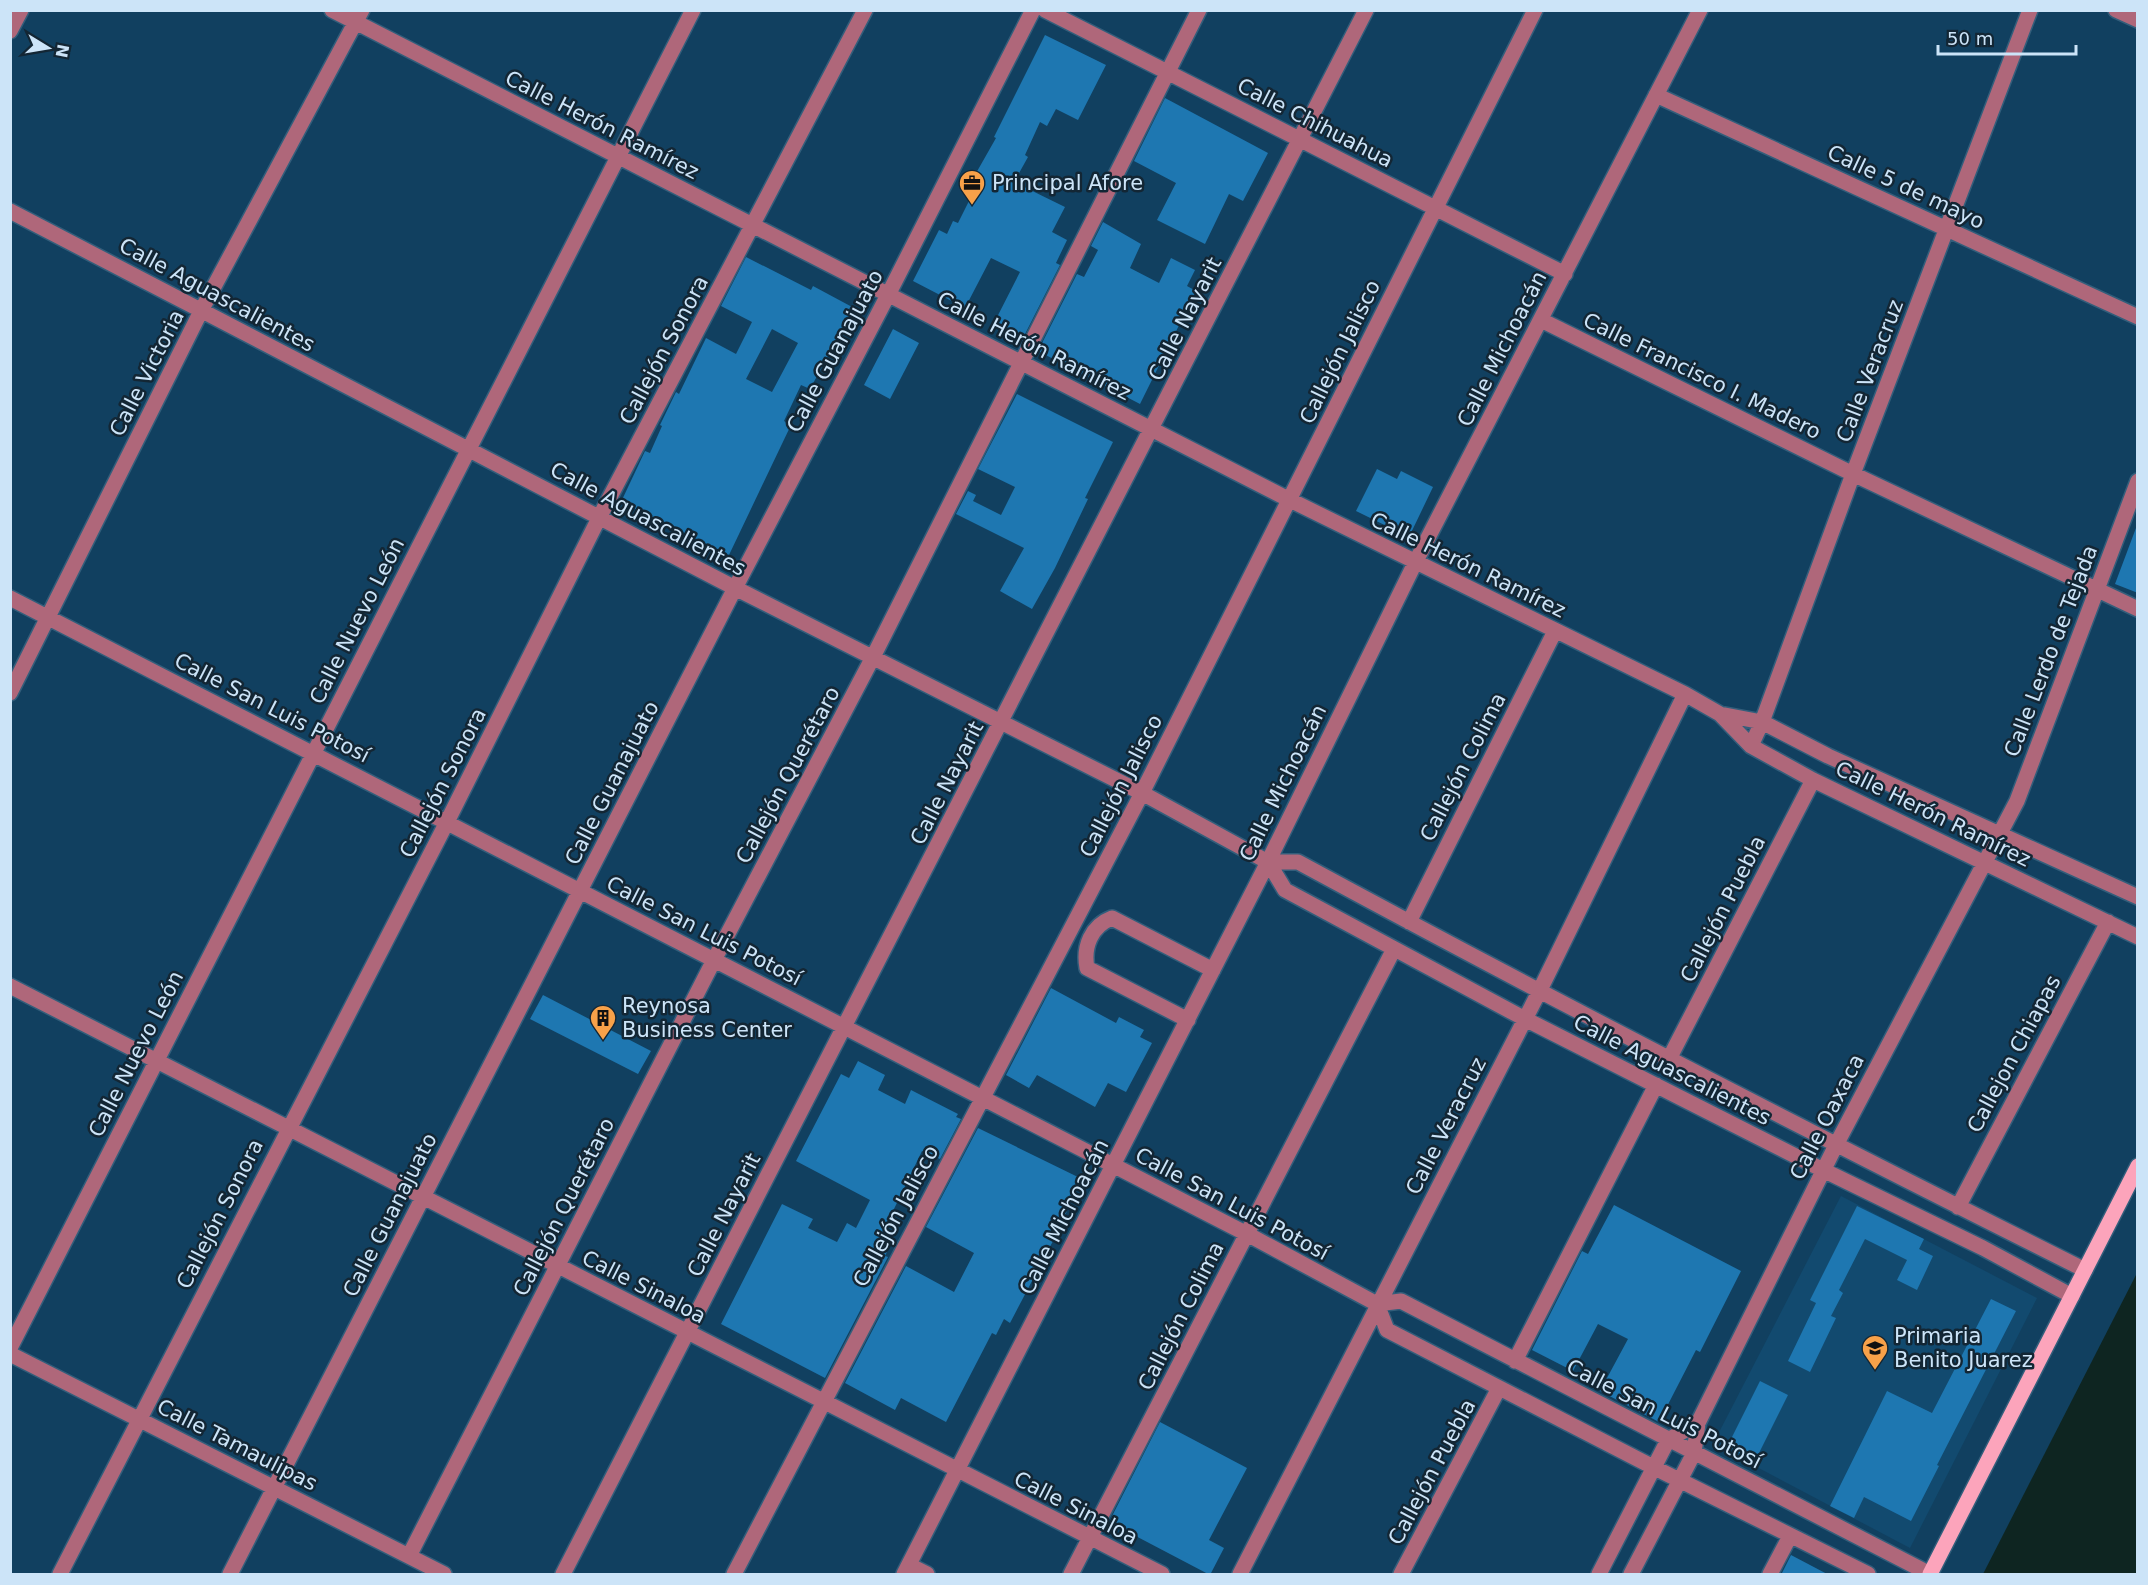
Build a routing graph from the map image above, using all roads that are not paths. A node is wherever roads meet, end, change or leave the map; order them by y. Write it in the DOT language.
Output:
graph roads {
  1 [pos="21,10"];
  2 [pos="332,10"];
  3 [pos="693,10"];
  4 [pos="865,10"];
  5 [pos="1033,10"];
  6 [pos="1046,10"];
  7 [pos="1199,10"];
  8 [pos="1366,10"];
  9 [pos="1535,10"];
  10 [pos="1700,10"];
  11 [pos="2030,10"];
  12 [pos="2116,10"];
  13 [pos="359,17"];
  14 [pos="2138,21"];
  15 [pos="10,31"];
  16 [pos="1168,72"];
  17 [pos="1656,95"];
  18 [pos="1300,140"];
  19 [pos="618,157"];
  20 [pos="1434,208"];
  21 [pos="10,211"];
  22 [pos="753,226"];
  23 [pos="1946,229"];
  24 [pos="1565,274"];
  25 [pos="888,295"];
  26 [pos="202,309"];
  27 [pos="2138,318"];
  28 [pos="1541,320"];
  29 [pos="1021,363"];
  30 [pos="1152,430"];
  31 [pos="469,450"];
  32 [pos="1853,474"];
  33 [pos="2138,481"];
  34 [pos="1290,501"];
  35 [pos="600,516"];
  36 [pos="1415,563"];
  37 [pos="735,588"];
  38 [pos="2097,590"];
  39 [pos="10,598"];
  40 [pos="2138,609"];
  41 [pos="49,617"];
  42 [pos="1555,631"];
  43 [pos="873,657"];
  44 [pos="10,693"];
  45 [pos="1685,694"];
  46 [pos="1720,714"];
  47 [pos="1002,722"];
  48 [pos="1762,722"];
  49 [pos="1751,746"];
  50 [pos="313,753"];
  51 [pos="1814,780"];
  52 [pos="1142,793"];
  53 [pos="447,822"];
  54 [pos="1999,834"];
  55 [pos="1268,861"];
  56 [pos="1983,863"];
  57 [pos="581,891"];
  58 [pos="2138,897"];
  59 [pos="1409,922"];
  60 [pos="2108,922"];
  61 [pos="2138,937"];
  62 [pos="1394,949"];
  63 [pos="714,960"];
  64 [pos="1213,970"];
  65 [pos="10,987"];
  66 [pos="1539,992"];
  67 [pos="1525,1019"];
  68 [pos="1188,1020"];
  69 [pos="844,1026"];
  70 [pos="1669,1059"];
  71 [pos="156,1061"];
  72 [pos="1656,1085"];
  73 [pos="982,1098"];
  74 [pos="288,1129"];
  75 [pos="1836,1145"];
  76 [pos="1114,1166"];
  77 [pos="2138,1166"];
  78 [pos="1823,1170"];
  79 [pos="423,1197"];
  80 [pos="1958,1207"];
  81 [pos="1247,1234"];
  82 [pos="557,1266"];
  83 [pos="2085,1270"];
  84 [pos="2072,1296"];
  85 [pos="1377,1305"];
  86 [pos="687,1332"];
  87 [pos="10,1348"];
  88 [pos="10,1354"];
  89 [pos="1515,1361"];
  90 [pos="1499,1388"];
  91 [pos="823,1402"];
  92 [pos="138,1419"];
  93 [pos="1698,1423"];
  94 [pos="1668,1440"];
  95 [pos="1694,1453"];
  96 [pos="1655,1468"];
  97 [pos="957,1470"];
  98 [pos="1679,1480"];
  99 [pos="274,1488"];
  100 [pos="1790,1536"];
  101 [pos="1090,1538"];
  102 [pos="409,1556"];
  103 [pos="906,1570"];
  104 [pos="1930,1574"];
  105 [pos="60,1575"];
  106 [pos="230,1575"];
  107 [pos="444,1575"];
  108 [pos="563,1575"];
  109 [pos="734,1575"];
  110 [pos="927,1575"];
  111 [pos="1071,1575"];
  112 [pos="1162,1575"];
  113 [pos="1240,1575"];
  114 [pos="1401,1575"];
  115 [pos="1599,1575"];
  116 [pos="1631,1575"];
  117 [pos="1770,1575"];
  118 [pos="1868,1575"];
  1 -- 15 [label="street"];
  2 -- 13 [label="street, Calle Herón Ramírez"];
  3 -- 19 [label="street, Calle Nuevo León"];
  4 -- 22 [label="street, Callejón Sonora"];
  5 -- 25 [label="street, Calle Guanajuato"];
  6 -- 16 [label="street, Calle Chihuahua"];
  7 -- 16 [label="street, Callejón Querétaro"];
  8 -- 18 [label="street, Calle Nayarit"];
  9 -- 20 [label="street, Callejón Jalisco"];
  10 -- 17 [label="street, Calle Michoacán"];
  11 -- 23 [label="street, Calle Veracruz"];
  12 -- 14 [label="street"];
  13 -- 19 [label="street, Calle Herón Ramírez"];
  13 -- 26 [label="street, Calle Victoria"];
  16 -- 18 [label="street, Calle Chihuahua"];
  16 -- 29 [label="street, Callejón Querétaro"];
  17 -- 23 [label="street, Calle 5 de mayo"];
  17 -- 24 [label="street, Calle Michoacán"];
  18 -- 20 [label="street, Calle Chihuahua"];
  18 -- 30 [label="street, Calle Nayarit"];
  19 -- 22 [label="street, Calle Herón Ramírez"];
  19 -- 31 [label="street, Calle Nuevo León"];
  20 -- 24 [label="street, Calle Chihuahua"];
  20 -- 34 [label="street, Callejón Jalisco"];
  21 -- 26 [label="street, Calle Aguascalientes"];
  22 -- 25 [label="street, Calle Herón Ramírez"];
  22 -- 35 [label="street, Callejón Sonora"];
  23 -- 27 [label="street, Calle 5 de mayo"];
  23 -- 32 [label="street, Calle Veracruz"];
  24 -- 28 [label="street, Calle Michoacán"];
  25 -- 29 [label="street, Calle Herón Ramírez"];
  25 -- 37 [label="street, Calle Guanajuato"];
  26 -- 31 [label="street, Calle Aguascalientes"];
  26 -- 41 [label="street, Calle Victoria"];
  28 -- 32 [label="street, Calle Francisco I. Madero"];
  28 -- 36 [label="street, Calle Michoacán"];
  29 -- 30 [label="street, Calle Herón Ramírez"];
  29 -- 43 [label="street, Callejón Querétaro"];
  30 -- 34 [label="street, Calle Herón Ramírez"];
  30 -- 47 [label="street, Calle Nayarit"];
  31 -- 35 [label="street, Calle Aguascalientes"];
  31 -- 50 [label="street, Calle Nuevo León"];
  32 -- 38 [label="street, Calle Francisco I. Madero"];
  32 -- 48 [label="street, Calle Veracruz"];
  33 -- 38 [label="street, Calle Lerdo de Tejada"];
  34 -- 36 [label="street, Calle Herón Ramírez"];
  34 -- 52 [label="street, Callejón Jalisco"];
  35 -- 37 [label="street, Calle Aguascalientes"];
  35 -- 53 [label="street, Callejón Sonora"];
  36 -- 42 [label="street, Calle Herón Ramírez"];
  36 -- 55 [label="street, Calle Michoacán"];
  37 -- 43 [label="street, Calle Aguascalientes"];
  37 -- 57 [label="street, Calle Guanajuato"];
  38 -- 40 [label="street, Calle Francisco I. Madero"];
  38 -- 54 [label="street, Calle Lerdo de Tejada"];
  39 -- 41 [label="street, Calle San Luis Potosí"];
  41 -- 44 [label="street, Calle Victoria"];
  41 -- 50 [label="street, Calle San Luis Potosí"];
  42 -- 45 [label="street, Calle Herón Ramírez"];
  42 -- 59 [label="street, Callejón Colima"];
  43 -- 47 [label="street, Calle Aguascalientes"];
  43 -- 63 [label="street, Callejón Querétaro"];
  45 -- 46 [label="street, Calle Herón Ramírez"];
  45 -- 66 [label="street, Calle Veracruz"];
  46 -- 48 [label="street, Calle Herón Ramírez"];
  46 -- 49 [label="street, Calle Herón Ramírez"];
  47 -- 52 [label="street, Calle Aguascalientes"];
  47 -- 69 [label="street, Calle Nayarit"];
  48 -- 49 [label="street, Calle Veracruz"];
  48 -- 54 [label="street, Calle Herón Ramírez"];
  49 -- 51 [label="street, Calle Herón Ramírez"];
  50 -- 53 [label="street, Calle San Luis Potosí"];
  50 -- 71 [label="street, Calle Nuevo León"];
  51 -- 56 [label="street, Calle Herón Ramírez"];
  51 -- 70 [label="street, Callejón Puebla"];
  52 -- 55 [label="street, Calle Aguascalientes"];
  52 -- 73 [label="street, Callejón Jalisco"];
  53 -- 57 [label="street, Calle San Luis Potosí"];
  53 -- 74 [label="street, Callejón Sonora"];
  54 -- 56 [label="street, Calle Oaxaca"];
  54 -- 58 [label="street, Calle Herón Ramírez"];
  55 -- 59 [label="street, Calle Aguascalientes"];
  55 -- 62 [label="street, Calle Aguascalientes"];
  55 -- 64 [label="street, Calle Michoacán"];
  56 -- 60 [label="street, Calle Herón Ramírez"];
  56 -- 75 [label="street, Calle Oaxaca"];
  57 -- 63 [label="street, Calle San Luis Potosí"];
  57 -- 79 [label="street, Calle Guanajuato"];
  59 -- 66 [label="street, Calle Aguascalientes"];
  60 -- 61 [label="street, Calle Herón Ramírez"];
  60 -- 80 [label="street, Callejon Chiapas"];
  62 -- 67 [label="street, Calle Aguascalientes"];
  62 -- 81 [label="street, Callejón Colima"];
  63 -- 69 [label="street, Calle San Luis Potosí"];
  63 -- 82 [label="street, Callejón Querétaro"];
  64 -- 68 [label="street, Calle Michoacán"];
  64 -- 68 [label="street"];
  65 -- 71 [label="street, Calle Sinaloa"];
  66 -- 67 [label="street, Calle Veracruz"];
  66 -- 70 [label="street, Calle Aguascalientes"];
  67 -- 72 [label="street, Calle Aguascalientes"];
  67 -- 85 [label="street, Calle Veracruz"];
  68 -- 76 [label="street, Calle Michoacán"];
  69 -- 73 [label="street, Calle San Luis Potosí"];
  69 -- 86 [label="street, Calle Nayarit"];
  70 -- 75 [label="street, Calle Aguascalientes"];
  71 -- 74 [label="street, Calle Sinaloa"];
  71 -- 87 [label="street, Calle Nuevo León"];
  72 -- 78 [label="street, Calle Aguascalientes"];
  72 -- 89 [label="street"];
  73 -- 76 [label="street, Calle San Luis Potosí"];
  73 -- 91 [label="street, Callejón Jalisco"];
  74 -- 79 [label="street, Calle Sinaloa"];
  74 -- 92 [label="street, Callejón Sonora"];
  75 -- 78 [label="street, Calle Oaxaca"];
  75 -- 80 [label="street, Calle Aguascalientes"];
  76 -- 81 [label="street, Calle San Luis Potosí"];
  76 -- 97 [label="street, Calle Michoacán"];
  77 -- 83 [label="main road"];
  78 -- 84 [label="street, Calle Aguascalientes"];
  78 -- 93 [label="street, Calle Oaxaca"];
  79 -- 82 [label="street, Calle Sinaloa"];
  79 -- 99 [label="street, Calle Guanajuato"];
  80 -- 83 [label="street, Calle Aguascalientes"];
  81 -- 85 [label="street, Calle San Luis Potosí"];
  81 -- 101 [label="street, Callejón Colima"];
  82 -- 86 [label="street, Calle Sinaloa"];
  82 -- 102 [label="street, Callejón Querétaro"];
  83 -- 84 [label="main road"];
  84 -- 104 [label="main road"];
  85 -- 89 [label="street, Calle San Luis Potosí"];
  85 -- 90 [label="street"];
  85 -- 113 [label="street, Calle Veracruz"];
  86 -- 91 [label="street, Calle Sinaloa"];
  86 -- 108 [label="street, Calle Nayarit"];
  88 -- 92 [label="street, Calle Tamaulipas"];
  89 -- 94 [label="street, Calle San Luis Potosí"];
  90 -- 96 [label="street"];
  90 -- 114 [label="street, Callejón Puebla"];
  91 -- 97 [label="street, Calle Sinaloa"];
  91 -- 109 [label="street, Callejón Jalisco"];
  92 -- 99 [label="street, Calle Tamaulipas"];
  92 -- 105 [label="street, Callejón Sonora"];
  93 -- 94 [label="street"];
  93 -- 95 [label="street, Calle Oaxaca"];
  94 -- 95 [label="street, Calle San Luis Potosí"];
  94 -- 96 [label="street"];
  95 -- 98 [label="street, Calle Oaxaca"];
  95 -- 104 [label="street, Calle San Luis Potosí"];
  96 -- 98 [label="street"];
  96 -- 115 [label="street"];
  97 -- 101 [label="street, Calle Sinaloa"];
  97 -- 103 [label="street, Calle Michoacán"];
  98 -- 100 [label="street"];
  98 -- 116 [label="street, Calle Oaxaca"];
  99 -- 102 [label="street, Calle Tamaulipas"];
  99 -- 106 [label="street, Calle Guanajuato"];
  100 -- 117 [label="street"];
  100 -- 118 [label="street"];
  101 -- 111 [label="street, Callejón Colima"];
  101 -- 112 [label="street, Calle Sinaloa"];
  102 -- 107 [label="street, Calle Tamaulipas"];
  103 -- 110 [label="street"];
}
